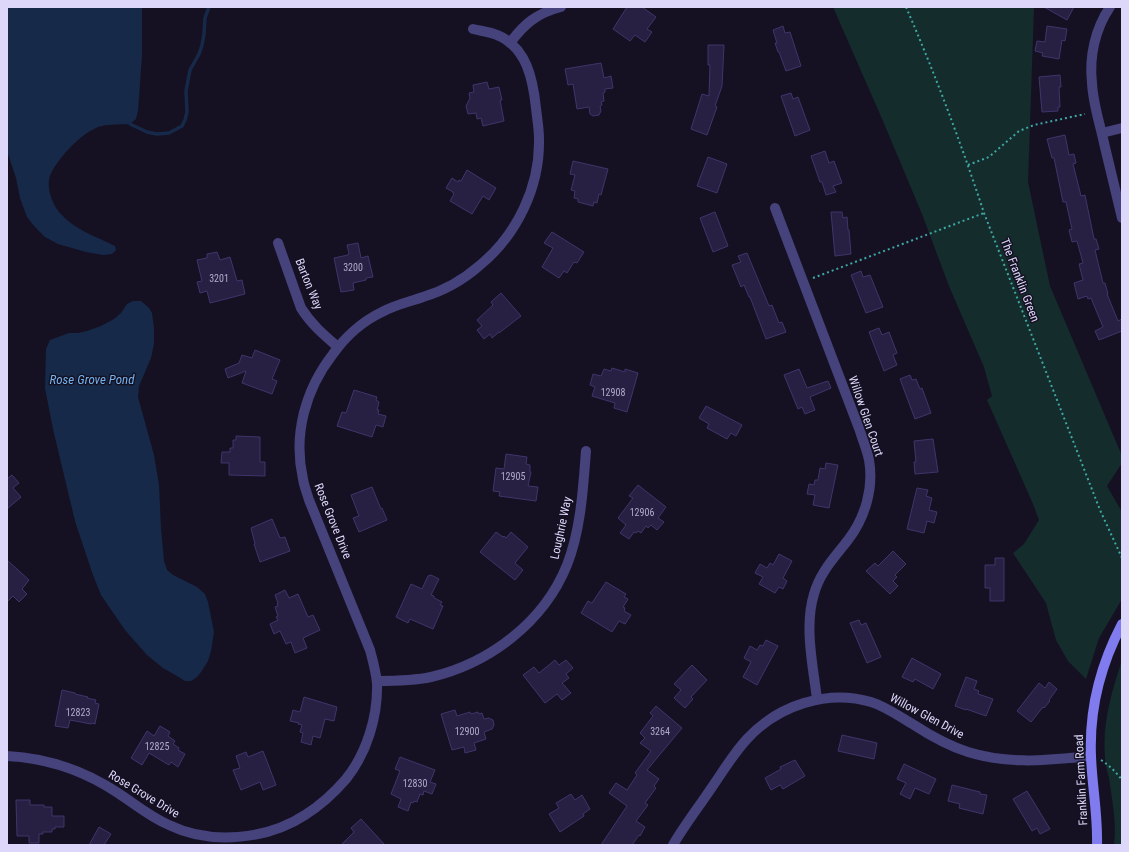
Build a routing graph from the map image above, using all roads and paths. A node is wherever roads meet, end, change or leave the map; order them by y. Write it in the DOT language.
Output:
graph roads {
  1 [pos="561,7"];
  2 [pos="906,7"];
  3 [pos="1110,7"];
  4 [pos="473,29"];
  5 [pos="510,43"];
  6 [pos="1096,111"];
  7 [pos="1122,128"];
  8 [pos="1102,133"];
  9 [pos="968,165"];
  10 [pos="775,208"];
  11 [pos="984,213"];
  12 [pos="1122,218"];
  13 [pos="278,243"];
  14 [pos="803,282"];
  15 [pos="338,347"];
  16 [pos="586,451"];
  17 [pos="1122,558"];
  18 [pos="1122,624"];
  19 [pos="377,681"];
  20 [pos="817,699"];
  21 [pos="7,756"];
  22 [pos="1091,756"];
  23 [pos="1122,780"];
  24 [pos="673,845"];
  25 [pos="1097,845"];
  1 -- 5 [label="street"];
  2 -- 9 [label="path, The Franklin Green"];
  3 -- 6 [label="street"];
  4 -- 5 [label="street, Rose Grove Drive"];
  5 -- 15 [label="street, Rose Grove Drive"];
  6 -- 8 [label="street"];
  6 -- 9 [label="path"];
  7 -- 8 [label="street"];
  8 -- 12 [label="street"];
  9 -- 11 [label="path, The Franklin Green"];
  10 -- 14 [label="street, Willow Glen Court"];
  11 -- 14 [label="path"];
  11 -- 17 [label="path, The Franklin Green"];
  13 -- 15 [label="street, Barton Way"];
  14 -- 20 [label="street, Willow Glen Court"];
  15 -- 19 [label="street, Rose Grove Drive"];
  16 -- 19 [label="street, Loughrie Way"];
  18 -- 22 [label="street, Franklin Farm Road"];
  19 -- 21 [label="street, Rose Grove Drive"];
  20 -- 22 [label="street, Willow Glen Drive"];
  20 -- 24 [label="street, Willow Glen Drive"];
  22 -- 23 [label="path"];
  22 -- 25 [label="street, Franklin Farm Road"];
}
